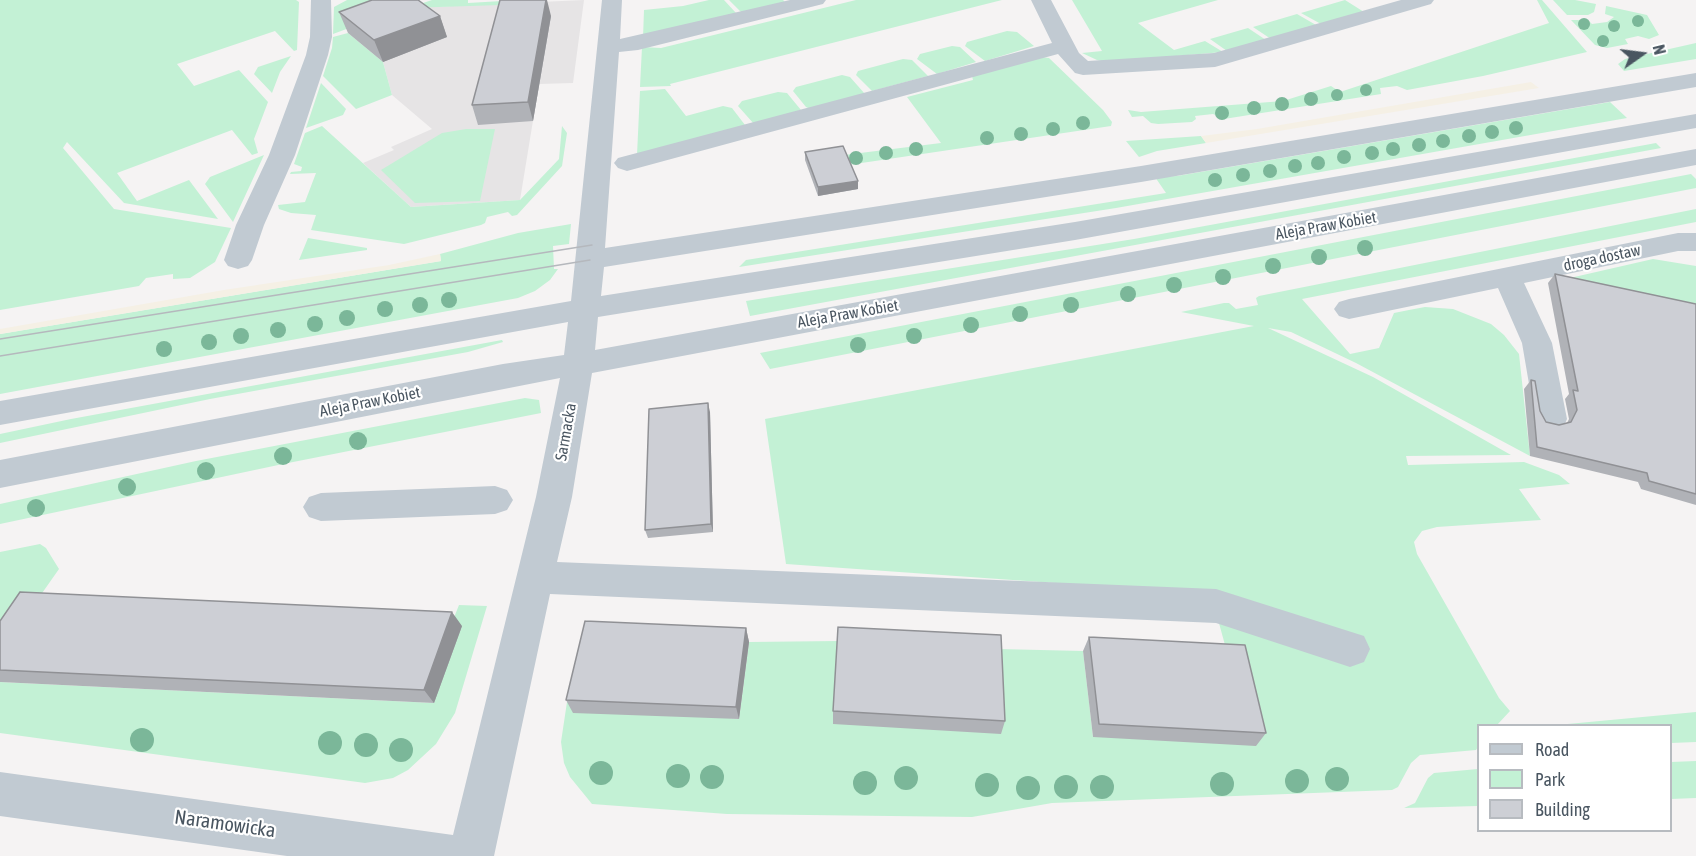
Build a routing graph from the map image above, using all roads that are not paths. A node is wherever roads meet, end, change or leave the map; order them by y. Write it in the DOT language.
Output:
graph roads {
  1 [pos="321,0"];
  2 [pos="612,0"];
  3 [pos="816,0"];
  4 [pos="1041,0"];
  5 [pos="1424,0"];
  6 [pos="1064,46"];
  7 [pos="608,47"];
  8 [pos="1696,67"];
  9 [pos="1696,80"];
  10 [pos="1696,121"];
  11 [pos="1696,157"];
  12 [pos="627,163"];
  13 [pos="1696,242"];
  14 [pos="591,252"];
  15 [pos="238,260"];
  16 [pos="1508,278"];
  17 [pos="585,309"];
  18 [pos="1349,309"];
  19 [pos="578,364"];
  20 [pos="0,413"];
  21 [pos="1551,419"];
  22 [pos="0,474"];
  23 [pos="495,500"];
  24 [pos="321,507"];
  25 [pos="536,578"];
  26 [pos="1350,649"];
  27 [pos="0,794"];
  28 [pos="449,856"];
  29 [pos="471,856"];
  1 -- 15 [label="street"];
  2 -- 7 [label="street, Sarmacka"];
  3 -- 7 [label="street"];
  4 -- 6 [label="street"];
  5 -- 6 [label="street"];
  6 -- 12 [label="street"];
  7 -- 14 [label="street, Sarmacka"];
  8 -- 14 [label="street"];
  9 -- 14 [label="street"];
  10 -- 17 [label="street"];
  11 -- 19 [label="street, Aleja Praw Kobiet"];
  13 -- 16 [label="street, droga dostaw"];
  14 -- 17 [label="street, Sarmacka"];
  16 -- 18 [label="street, droga dostaw"];
  16 -- 21 [label="street"];
  17 -- 19 [label="street, Sarmacka"];
  17 -- 20 [label="street"];
  19 -- 22 [label="street, Aleja Praw Kobiet"];
  19 -- 25 [label="street, Sarmacka"];
  23 -- 24 [label="street"];
  25 -- 26 [label="street"];
  25 -- 29 [label="street, Sarmacka"];
  27 -- 28 [label="street, Naramowicka"];
}
